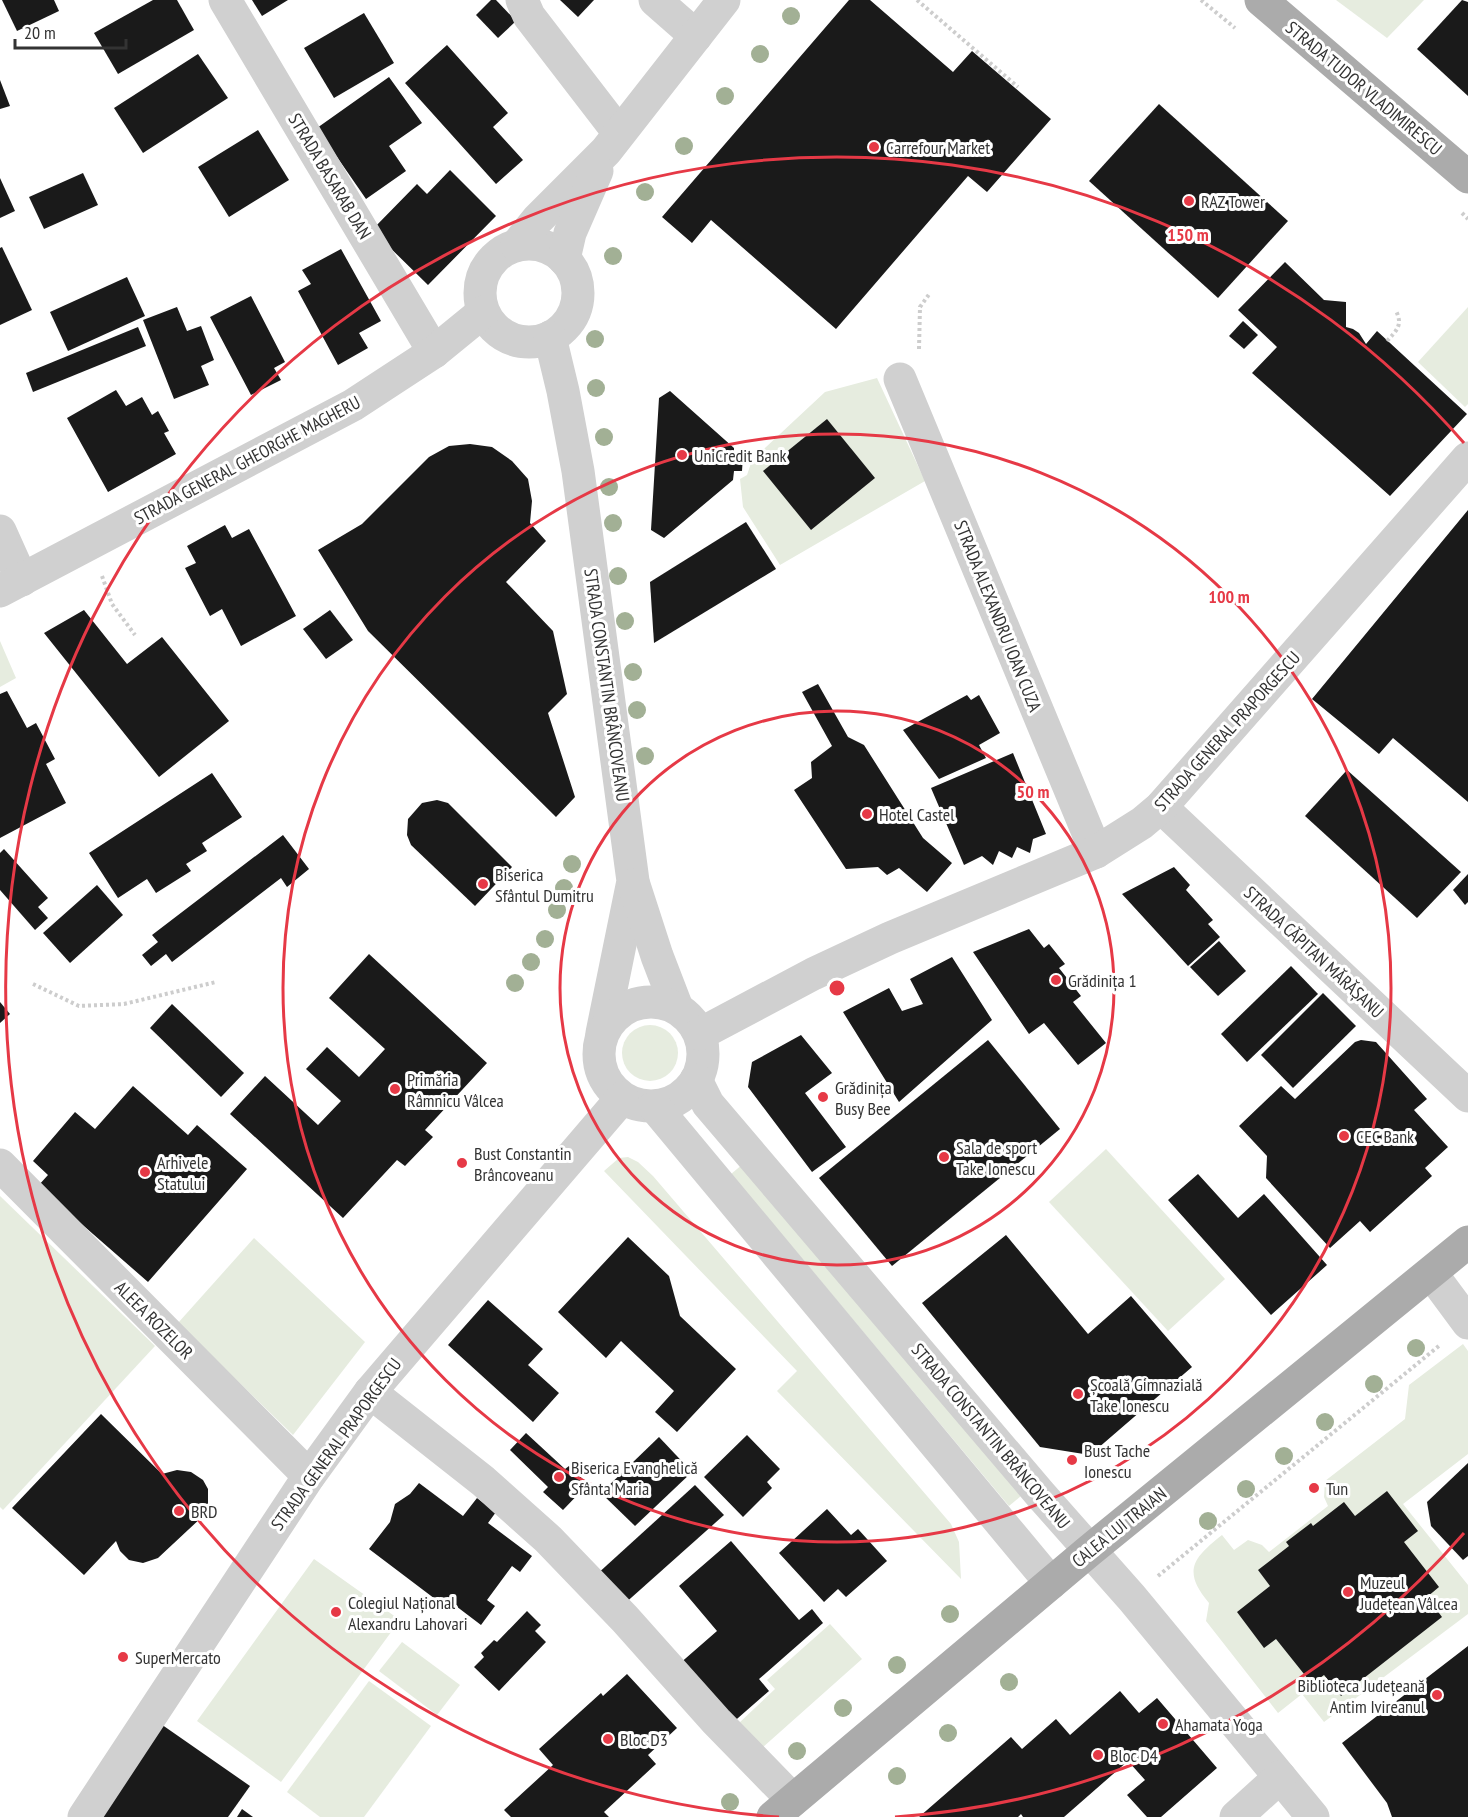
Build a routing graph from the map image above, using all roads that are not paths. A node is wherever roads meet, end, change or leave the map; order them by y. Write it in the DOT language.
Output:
graph roads {
  1 [pos="225,0"];
  2 [pos="655,0"];
  3 [pos="724,0"];
  4 [pos="1261,0"];
  5 [pos="521,6"];
  6 [pos="696,36"];
  7 [pos="613,142"];
  8 [pos="1468,177"];
  9 [pos="517,245"];
  10 [pos="564,259"];
  11 [pos="483,312"];
  12 [pos="550,337"];
  13 [pos="434,352"];
  14 [pos="900,379"];
  15 [pos="1468,458"];
  16 [pos="0,531"];
  17 [pos="11,585"];
  18 [pos="1161,807"];
  19 [pos="1096,852"];
  20 [pos="633,881"];
  21 [pos="677,1008"];
  22 [pos="602,1033"];
  23 [pos="700,1034"];
  24 [pos="696,1080"];
  25 [pos="1468,1096"];
  26 [pos="622,1098"];
  27 [pos="655,1107"];
  28 [pos="0,1165"];
  29 [pos="1468,1242"];
  30 [pos="1431,1273"];
  31 [pos="1468,1322"];
  32 [pos="370,1392"];
  33 [pos="309,1476"];
  34 [pos="1089,1551"];
  35 [pos="1051,1583"];
  36 [pos="1280,1777"];
  37 [pos="783,1808"];
  38 [pos="84,1817"];
  39 [pos="1236,1817"];
  40 [pos="1313,1817"];
  1 -- 13 [label="street, STRADA BASARAB DAN"];
  2 -- 6 [label="street"];
  3 -- 6 [label="street"];
  4 -- 8 [label="main road, STRADA TUDOR VLADIMIRESCU"];
  5 -- 7 [label="street"];
  6 -- 7 [label="street"];
  7 -- 9 [label="street"];
  7 -- 10 [label="street"];
  9 -- 10 [label="street"];
  9 -- 11 [label="street"];
  10 -- 12 [label="street"];
  11 -- 12 [label="street"];
  11 -- 13 [label="street, STRADA GENERAL GHEORGHE MAGHERU"];
  12 -- 20 [label="street, STRADA CONSTANTIN BRÂNCOVEANU"];
  13 -- 17 [label="street, STRADA GENERAL GHEORGHE MAGHERU"];
  14 -- 19 [label="street, STRADA ALEXANDRU IOAN CUZA"];
  15 -- 18 [label="street, STRADA GENERAL PRAPORGESCU"];
  16 -- 17 [label="street"];
  18 -- 19 [label="street, STRADA GENERAL PRAPORGESCU"];
  18 -- 25 [label="street, STRADA CĂPITAN MĂRĂȘANU"];
  19 -- 23 [label="street, STRADA GENERAL PRAPORGESCU"];
  20 -- 21 [label="street"];
  20 -- 22 [label="street, STRADA CONSTANTIN BRÂNCOVEANU"];
  21 -- 22 [label="street"];
  21 -- 23 [label="street"];
  22 -- 26 [label="street"];
  23 -- 24 [label="street"];
  24 -- 27 [label="street"];
  24 -- 34 [label="street, STRADA CONSTANTIN BRÂNCOVEANU"];
  26 -- 27 [label="street"];
  26 -- 32 [label="street, STRADA GENERAL PRAPORGESCU"];
  27 -- 35 [label="street"];
  28 -- 33 [label="street, ALEEA ROZELOR"];
  29 -- 30 [label="main road, CALEA LUI TRAIAN"];
  30 -- 31 [label="street"];
  30 -- 34 [label="main road, CALEA LUI TRAIAN"];
  32 -- 33 [label="street, STRADA GENERAL PRAPORGESCU"];
  32 -- 37 [label="street"];
  33 -- 38 [label="street, STRADA GENERAL PRAPORGESCU"];
  34 -- 35 [label="main road, CALEA LUI TRAIAN"];
  34 -- 36 [label="street, STRADA CONSTANTIN BRÂNCOVEANU"];
  35 -- 37 [label="main road, CALEA LUI TRAIAN"];
  36 -- 39 [label="street"];
  36 -- 40 [label="street, STRADA CONSTANTIN BRÂNCOVEANU"];
}
